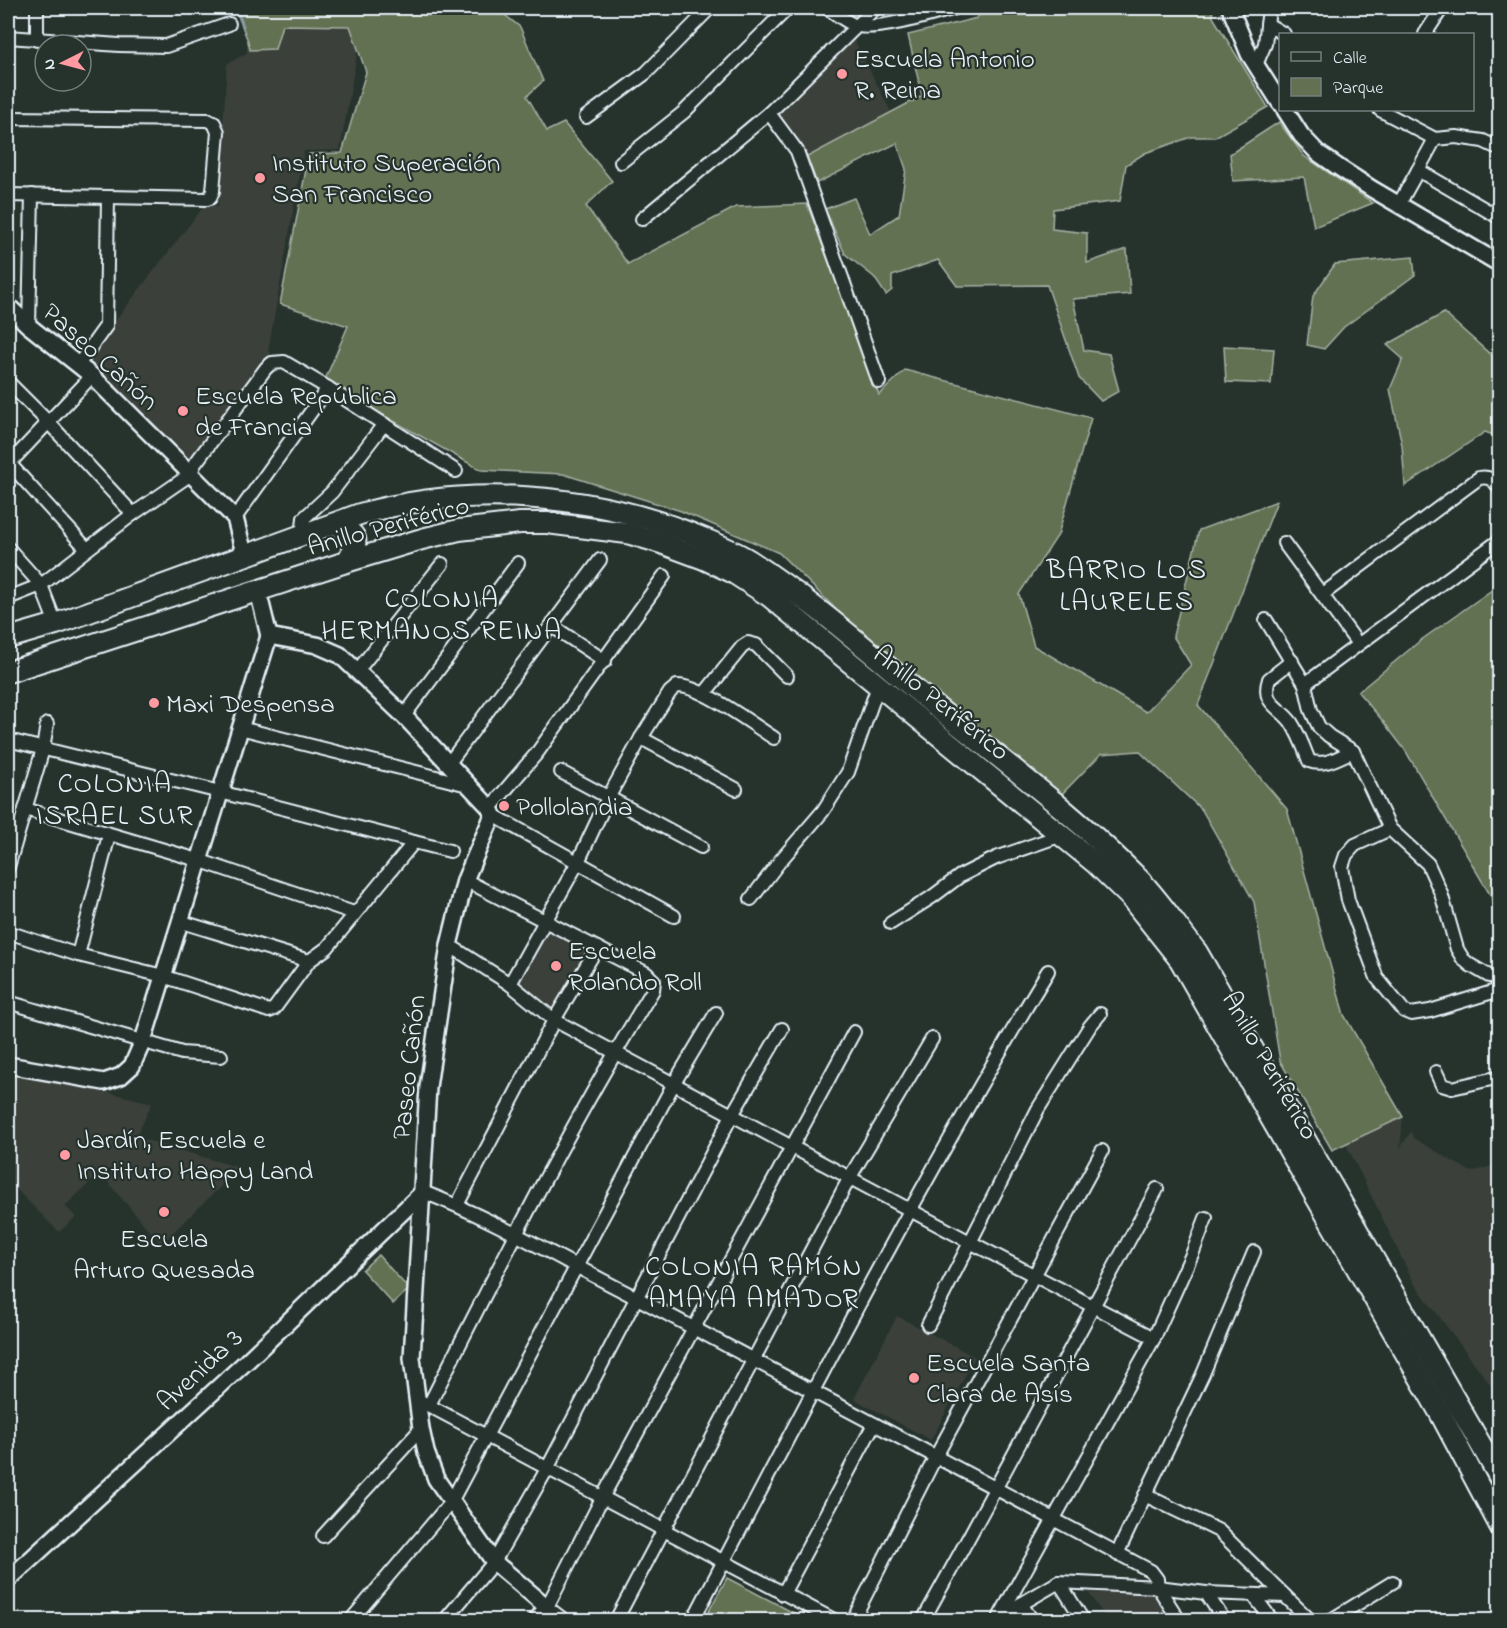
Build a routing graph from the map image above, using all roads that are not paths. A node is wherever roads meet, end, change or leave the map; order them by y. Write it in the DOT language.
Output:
graph roads {
  1 [pos="37,8"];
  2 [pos="710,8"];
  3 [pos="788,8"];
  4 [pos="827,8"];
  5 [pos="875,8"];
  6 [pos="955,8"];
  7 [pos="1230,8"];
  8 [pos="1269,8"];
  9 [pos="1442,8"];
  10 [pos="229,24"];
  11 [pos="1267,24"];
  12 [pos="856,26"];
  13 [pos="37,33"];
  14 [pos="1282,33"];
  15 [pos="1426,33"];
  16 [pos="8,37"];
  17 [pos="33,40"];
  18 [pos="93,43"];
  19 [pos="1256,64"];
  20 [pos="1279,100"];
  21 [pos="1286,111"];
  22 [pos="1382,111"];
  23 [pos="769,113"];
  24 [pos="586,117"];
  25 [pos="8,118"];
  26 [pos="1435,139"];
  27 [pos="1500,149"];
  28 [pos="621,162"];
  29 [pos="1418,170"];
  30 [pos="8,195"];
  31 [pos="33,195"];
  32 [pos="108,198"];
  33 [pos="1399,204"];
  34 [pos="1500,218"];
  35 [pos="642,219"];
  36 [pos="1500,264"];
  37 [pos="8,306"];
  38 [pos="28,326"];
  39 [pos="78,365"];
  40 [pos="92,376"];
  41 [pos="8,382"];
  42 [pos="879,382"];
  43 [pos="328,388"];
  44 [pos="48,422"];
  45 [pos="384,424"];
  46 [pos="8,464"];
  47 [pos="456,471"];
  48 [pos="191,474"];
  49 [pos="1500,489"];
  50 [pos="133,514"];
  51 [pos="235,518"];
  52 [pos="334,524"];
  53 [pos="302,536"];
  54 [pos="1500,540"];
  55 [pos="1284,543"];
  56 [pos="8,548"];
  57 [pos="87,549"];
  58 [pos="245,557"];
  59 [pos="600,560"];
  60 [pos="346,562"];
  61 [pos="518,563"];
  62 [pos="442,564"];
  63 [pos="664,576"];
  64 [pos="41,585"];
  65 [pos="258,591"];
  66 [pos="1323,594"];
  67 [pos="8,598"];
  68 [pos="1266,620"];
  69 [pos="56,624"];
  70 [pos="552,626"];
  71 [pos="269,636"];
  72 [pos="8,638"];
  73 [pos="1358,644"];
  74 [pos="605,661"];
  75 [pos="1292,661"];
  76 [pos="358,670"];
  77 [pos="8,672"];
  78 [pos="787,675"];
  79 [pos="1305,684"];
  80 [pos="878,686"];
  81 [pos="704,694"];
  82 [pos="404,716"];
  83 [pos="47,724"];
  84 [pos="240,728"];
  85 [pos="640,738"];
  86 [pos="774,738"];
  87 [pos="8,741"];
  88 [pos="43,749"];
  89 [pos="1353,751"];
  90 [pos="449,763"];
  91 [pos="561,772"];
  92 [pos="469,785"];
  93 [pos="736,789"];
  94 [pos="220,792"];
  95 [pos="609,798"];
  96 [pos="25,809"];
  97 [pos="492,811"];
  98 [pos="1390,829"];
  99 [pos="110,835"];
  100 [pos="1062,835"];
  101 [pos="12,836"];
  102 [pos="414,842"];
  103 [pos="700,847"];
  104 [pos="450,851"];
  105 [pos="198,860"];
  106 [pos="578,862"];
  107 [pos="8,867"];
  108 [pos="465,880"];
  109 [pos="751,899"];
  110 [pos="354,913"];
  111 [pos="674,916"];
  112 [pos="545,920"];
  113 [pos="179,921"];
  114 [pos="891,923"];
  115 [pos="8,932"];
  116 [pos="449,945"];
  117 [pos="597,948"];
  118 [pos="78,955"];
  119 [pos="309,961"];
  120 [pos="1047,971"];
  121 [pos="163,976"];
  122 [pos="1499,976"];
  123 [pos="510,984"];
  124 [pos="1499,990"];
  125 [pos="8,1002"];
  126 [pos="716,1013"];
  127 [pos="1100,1014"];
  128 [pos="554,1020"];
  129 [pos="782,1029"];
  130 [pos="854,1032"];
  131 [pos="932,1039"];
  132 [pos="142,1041"];
  133 [pos="614,1053"];
  134 [pos="221,1056"];
  135 [pos="8,1065"];
  136 [pos="1436,1072"];
  137 [pos="1500,1077"];
  138 [pos="673,1084"];
  139 [pos="732,1115"];
  140 [pos="791,1147"];
  141 [pos="1102,1151"];
  142 [pos="849,1177"];
  143 [pos="1157,1189"];
  144 [pos="423,1192"];
  145 [pos="457,1205"];
  146 [pos="911,1210"];
  147 [pos="1206,1218"];
  148 [pos="517,1233"];
  149 [pos="970,1242"];
  150 [pos="1254,1252"];
  151 [pos="577,1268"];
  152 [pos="1035,1275"];
  153 [pos="637,1298"];
  154 [pos="1093,1305"];
  155 [pos="928,1325"];
  156 [pos="693,1329"];
  157 [pos="1154,1338"];
  158 [pos="753,1360"];
  159 [pos="812,1391"];
  160 [pos="423,1403"];
  161 [pos="874,1424"];
  162 [pos="421,1429"];
  163 [pos="488,1436"];
  164 [pos="935,1458"];
  165 [pos="547,1469"];
  166 [pos="1500,1478"];
  167 [pos="996,1490"];
  168 [pos="1145,1495"];
  169 [pos="602,1498"];
  170 [pos="451,1502"];
  171 [pos="1054,1521"];
  172 [pos="1500,1526"];
  173 [pos="662,1530"];
  174 [pos="323,1536"];
  175 [pos="1117,1554"];
  176 [pos="494,1562"];
  177 [pos="723,1563"];
  178 [pos="8,1580"];
  179 [pos="1394,1581"];
  180 [pos="1059,1582"];
  181 [pos="1158,1587"];
  182 [pos="1206,1593"];
  183 [pos="783,1594"];
  184 [pos="1254,1596"];
  185 [pos="1285,1596"];
  186 [pos="1021,1604"];
  187 [pos="547,1607"];
  188 [pos="997,1618"];
  189 [pos="351,1620"];
  190 [pos="445,1620"];
  191 [pos="537,1620"];
  192 [pos="564,1620"];
  193 [pos="616,1620"];
  194 [pos="693,1620"];
  195 [pos="834,1620"];
  196 [pos="853,1620"];
  197 [pos="924,1620"];
  198 [pos="1032,1620"];
  199 [pos="1083,1620"];
  200 [pos="1179,1620"];
  201 [pos="1224,1620"];
  202 [pos="1272,1620"];
  203 [pos="1310,1620"];
  204 [pos="1331,1620"];
  1 -- 13 [label="street"];
  2 -- 24 [label="street"];
  3 -- 28 [label="street"];
  4 -- 12 [label="street"];
  5 -- 12 [label="street"];
  6 -- 12 [label="street"];
  7 -- 19 [label="street"];
  8 -- 11 [label="street"];
  9 -- 15 [label="street"];
  10 -- 18 [label="street"];
  11 -- 14 [label="street"];
  11 -- 19 [label="street"];
  12 -- 23 [label="street"];
  16 -- 17 [label="street"];
  19 -- 20 [label="street"];
  21 -- 33 [label="street"];
  22 -- 26 [label="street"];
  23 -- 35 [label="street"];
  23 -- 42 [label="street"];
  25 -- 32 [label="street"];
  26 -- 27 [label="street"];
  26 -- 29 [label="street"];
  29 -- 33 [label="street"];
  29 -- 34 [label="street"];
  30 -- 31 [label="street"];
  31 -- 32 [label="street"];
  31 -- 38 [label="street"];
  32 -- 39 [label="street"];
  33 -- 36 [label="street"];
  37 -- 38 [label="street, Paseo Cañón"];
  38 -- 39 [label="street, Paseo Cañón"];
  39 -- 40 [label="street, Paseo Cañón"];
  40 -- 44 [label="street"];
  40 -- 48 [label="street, Paseo Cañón"];
  41 -- 44 [label="street"];
  43 -- 45 [label="street"];
  43 -- 48 [label="street"];
  43 -- 51 [label="street"];
  44 -- 46 [label="street"];
  44 -- 50 [label="street"];
  45 -- 47 [label="street"];
  45 -- 53 [label="street"];
  46 -- 57 [label="street"];
  48 -- 50 [label="street"];
  48 -- 51 [label="street, Paseo Cañón"];
  49 -- 66 [label="street"];
  50 -- 57 [label="street"];
  51 -- 58 [label="street"];
  52 -- 53 [label="highway, Anillo Periférico"];
  52 -- 60 [label="highway"];
  52 -- 166 [label="highway, Anillo Periférico"];
  53 -- 58 [label="highway, Anillo Periférico"];
  54 -- 73 [label="street"];
  55 -- 66 [label="street"];
  56 -- 64 [label="street"];
  57 -- 64 [label="street"];
  58 -- 69 [label="highway, Anillo Periférico"];
  59 -- 70 [label="street"];
  60 -- 65 [label="highway, Anillo Periférico"];
  60 -- 80 [label="highway, Anillo Periférico"];
  61 -- 82 [label="street"];
  62 -- 76 [label="street"];
  63 -- 74 [label="street"];
  64 -- 67 [label="street"];
  64 -- 69 [label="street"];
  65 -- 71 [label="street"];
  65 -- 77 [label="highway, Anillo Periférico"];
  66 -- 73 [label="street"];
  68 -- 75 [label="street"];
  69 -- 72 [label="highway, Anillo Periférico"];
  70 -- 74 [label="street"];
  70 -- 90 [label="street"];
  71 -- 76 [label="street"];
  71 -- 84 [label="street"];
  73 -- 79 [label="street"];
  74 -- 97 [label="street"];
  75 -- 79 [label="street"];
  75 -- 89 [label="street"];
  76 -- 82 [label="street"];
  78 -- 81 [label="street"];
  79 -- 89 [label="street"];
  80 -- 100 [label="highway, Anillo Periférico"];
  80 -- 109 [label="street"];
  81 -- 85 [label="street"];
  81 -- 86 [label="street"];
  82 -- 90 [label="street"];
  83 -- 88 [label="street"];
  84 -- 92 [label="street"];
  84 -- 94 [label="street"];
  85 -- 93 [label="street"];
  85 -- 95 [label="street"];
  87 -- 88 [label="street"];
  88 -- 94 [label="street"];
  88 -- 96 [label="street"];
  89 -- 98 [label="street"];
  90 -- 92 [label="street"];
  91 -- 95 [label="street"];
  92 -- 97 [label="street"];
  94 -- 102 [label="street"];
  94 -- 105 [label="street"];
  95 -- 103 [label="street"];
  95 -- 106 [label="street"];
  96 -- 99 [label="street"];
  96 -- 101 [label="street"];
  97 -- 106 [label="street"];
  97 -- 108 [label="street, Paseo Cañón"];
  98 -- 122 [label="street"];
  98 -- 124 [label="street"];
  99 -- 105 [label="street"];
  99 -- 118 [label="street"];
  100 -- 114 [label="street"];
  100 -- 172 [label="highway, Anillo Periférico"];
  101 -- 107 [label="street"];
  102 -- 104 [label="street"];
  102 -- 110 [label="street"];
  105 -- 110 [label="street"];
  105 -- 113 [label="street"];
  106 -- 111 [label="street"];
  106 -- 112 [label="street"];
  108 -- 112 [label="street"];
  108 -- 116 [label="street, Paseo Cañón"];
  110 -- 119 [label="street"];
  112 -- 117 [label="street"];
  112 -- 123 [label="street"];
  113 -- 119 [label="street"];
  113 -- 121 [label="street"];
  115 -- 118 [label="street"];
  116 -- 123 [label="street"];
  116 -- 144 [label="street, Paseo Cañón"];
  117 -- 128 [label="street"];
  117 -- 133 [label="street"];
  118 -- 121 [label="street"];
  119 -- 121 [label="street"];
  120 -- 146 [label="street"];
  121 -- 132 [label="street"];
  122 -- 124 [label="street"];
  123 -- 128 [label="street"];
  125 -- 132 [label="street"];
  126 -- 138 [label="street"];
  127 -- 149 [label="street"];
  128 -- 133 [label="street"];
  128 -- 145 [label="street"];
  129 -- 139 [label="street"];
  130 -- 140 [label="street"];
  131 -- 142 [label="street"];
  132 -- 134 [label="street"];
  132 -- 135 [label="street"];
  133 -- 138 [label="street"];
  133 -- 148 [label="street"];
  136 -- 137 [label="street"];
  138 -- 139 [label="street"];
  138 -- 151 [label="street"];
  139 -- 140 [label="street"];
  139 -- 153 [label="street"];
  140 -- 142 [label="street"];
  140 -- 156 [label="street"];
  141 -- 152 [label="street"];
  142 -- 146 [label="street"];
  142 -- 158 [label="street"];
  143 -- 154 [label="street"];
  144 -- 145 [label="street"];
  144 -- 160 [label="street, Paseo Cañón"];
  144 -- 178 [label="street, Avenida 3"];
  145 -- 148 [label="street"];
  146 -- 149 [label="street"];
  146 -- 159 [label="street"];
  147 -- 157 [label="street"];
  148 -- 151 [label="street"];
  148 -- 160 [label="street"];
  149 -- 152 [label="street"];
  149 -- 155 [label="street"];
  150 -- 168 [label="street"];
  151 -- 153 [label="street"];
  151 -- 163 [label="street"];
  152 -- 154 [label="street"];
  152 -- 164 [label="street"];
  153 -- 156 [label="street"];
  153 -- 165 [label="street"];
  154 -- 157 [label="street"];
  154 -- 167 [label="street"];
  156 -- 158 [label="street"];
  156 -- 169 [label="street"];
  157 -- 171 [label="street"];
  158 -- 159 [label="street"];
  158 -- 173 [label="street"];
  159 -- 161 [label="street"];
  159 -- 177 [label="street"];
  160 -- 162 [label="street, Paseo Cañón"];
  160 -- 163 [label="street"];
  161 -- 164 [label="street"];
  161 -- 183 [label="street"];
  162 -- 170 [label="street, Paseo Cañón"];
  162 -- 174 [label="street"];
  163 -- 165 [label="street"];
  163 -- 170 [label="street"];
  164 -- 167 [label="street"];
  164 -- 196 [label="street"];
  165 -- 169 [label="street"];
  165 -- 176 [label="street"];
  167 -- 171 [label="street"];
  167 -- 197 [label="street"];
  168 -- 175 [label="street"];
  168 -- 185 [label="street"];
  169 -- 173 [label="street"];
  169 -- 187 [label="street"];
  170 -- 176 [label="street, Paseo Cañón"];
  170 -- 189 [label="street"];
  171 -- 175 [label="street"];
  171 -- 188 [label="street"];
  173 -- 177 [label="street"];
  173 -- 193 [label="street"];
  175 -- 181 [label="street"];
  176 -- 187 [label="street, Paseo Cañón"];
  176 -- 190 [label="street"];
  177 -- 183 [label="street"];
  177 -- 194 [label="street"];
  179 -- 204 [label="street"];
  180 -- 181 [label="street"];
  180 -- 186 [label="street"];
  180 -- 199 [label="street"];
  181 -- 182 [label="street"];
  181 -- 200 [label="street"];
  182 -- 184 [label="street"];
  182 -- 201 [label="street"];
  183 -- 195 [label="street"];
  184 -- 185 [label="street"];
  184 -- 202 [label="street"];
  185 -- 203 [label="street"];
  186 -- 188 [label="street"];
  186 -- 198 [label="street"];
  187 -- 191 [label="street"];
  187 -- 192 [label="street, Paseo Cañón"];
}
